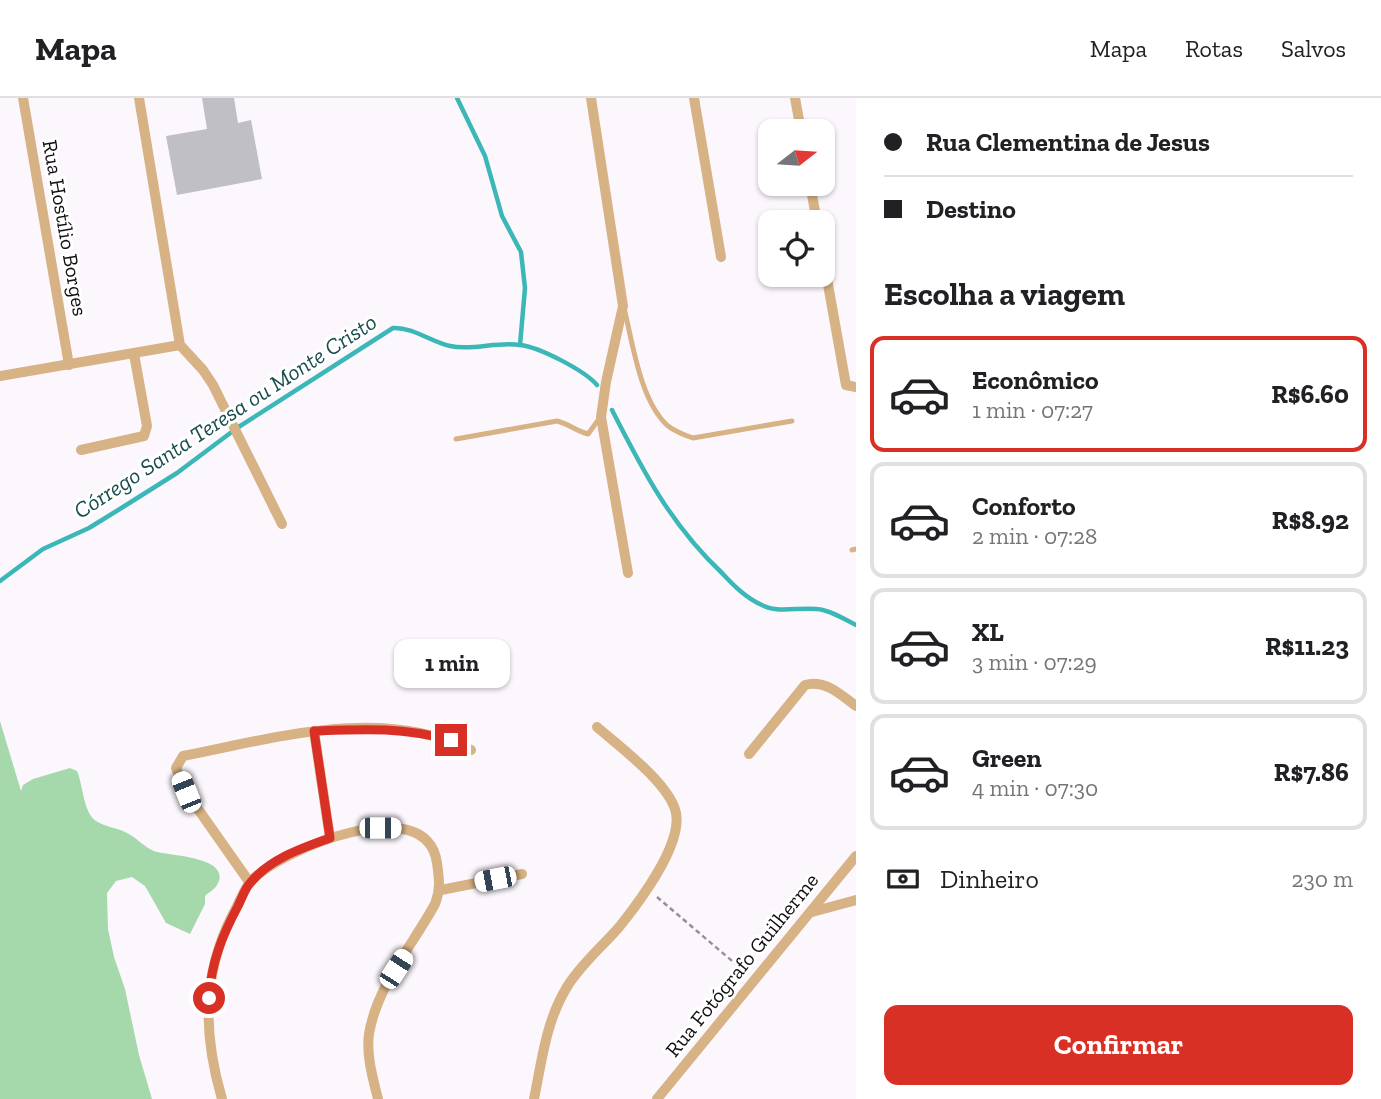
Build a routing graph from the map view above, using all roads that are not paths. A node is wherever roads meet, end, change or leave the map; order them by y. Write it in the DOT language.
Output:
graph roads {
  1 [pos="23,98"];
  2 [pos="139,98"];
  3 [pos="591,98"];
  4 [pos="694,98"];
  5 [pos="795,98"];
  6 [pos="799,119"];
  7 [pos="721,257"];
  8 [pos="830,287"];
  9 [pos="623,306"];
  10 [pos="180,345"];
  11 [pos="134,354"];
  12 [pos="69,365"];
  13 [pos="0,376"];
  14 [pos="851,386"];
  15 [pos="601,417"];
  16 [pos="792,422"];
  17 [pos="456,439"];
  18 [pos="81,450"];
  19 [pos="282,524"];
  20 [pos="628,573"];
  21 [pos="856,706"];
  22 [pos="597,727"];
  23 [pos="314,731"];
  24 [pos="471,750"];
  25 [pos="750,754"];
  26 [pos="330,838"];
  27 [pos="856,856"];
  28 [pos="522,874"];
  29 [pos="250,883"];
  30 [pos="441,890"];
  31 [pos="856,900"];
  32 [pos="812,912"];
  33 [pos="222,1099"];
  34 [pos="378,1099"];
  35 [pos="534,1099"];
  36 [pos="657,1099"];
  1 -- 12 [label="street, Rua Hostílio Borges"];
  2 -- 10 [label="street"];
  3 -- 9 [label="street"];
  4 -- 7 [label="street"];
  5 -- 6 [label="street"];
  8 -- 14 [label="street"];
  9 -- 15 [label="street"];
  9 -- 16 [label="lane"];
  10 -- 11 [label="street"];
  10 -- 19 [label="street"];
  11 -- 12 [label="street"];
  11 -- 18 [label="street"];
  12 -- 13 [label="street"];
  15 -- 17 [label="lane"];
  15 -- 20 [label="street"];
  21 -- 25 [label="street"];
  22 -- 35 [label="street"];
  23 -- 24 [label="street"];
  23 -- 26 [label="street"];
  23 -- 29 [label="street"];
  26 -- 29 [label="street"];
  26 -- 30 [label="street"];
  27 -- 32 [label="street, Rua Fotógrafo Guilherme"];
  28 -- 30 [label="street"];
  29 -- 33 [label="street"];
  30 -- 34 [label="street"];
  31 -- 32 [label="street"];
  32 -- 36 [label="street, Rua Fotógrafo Guilherme"];
}
